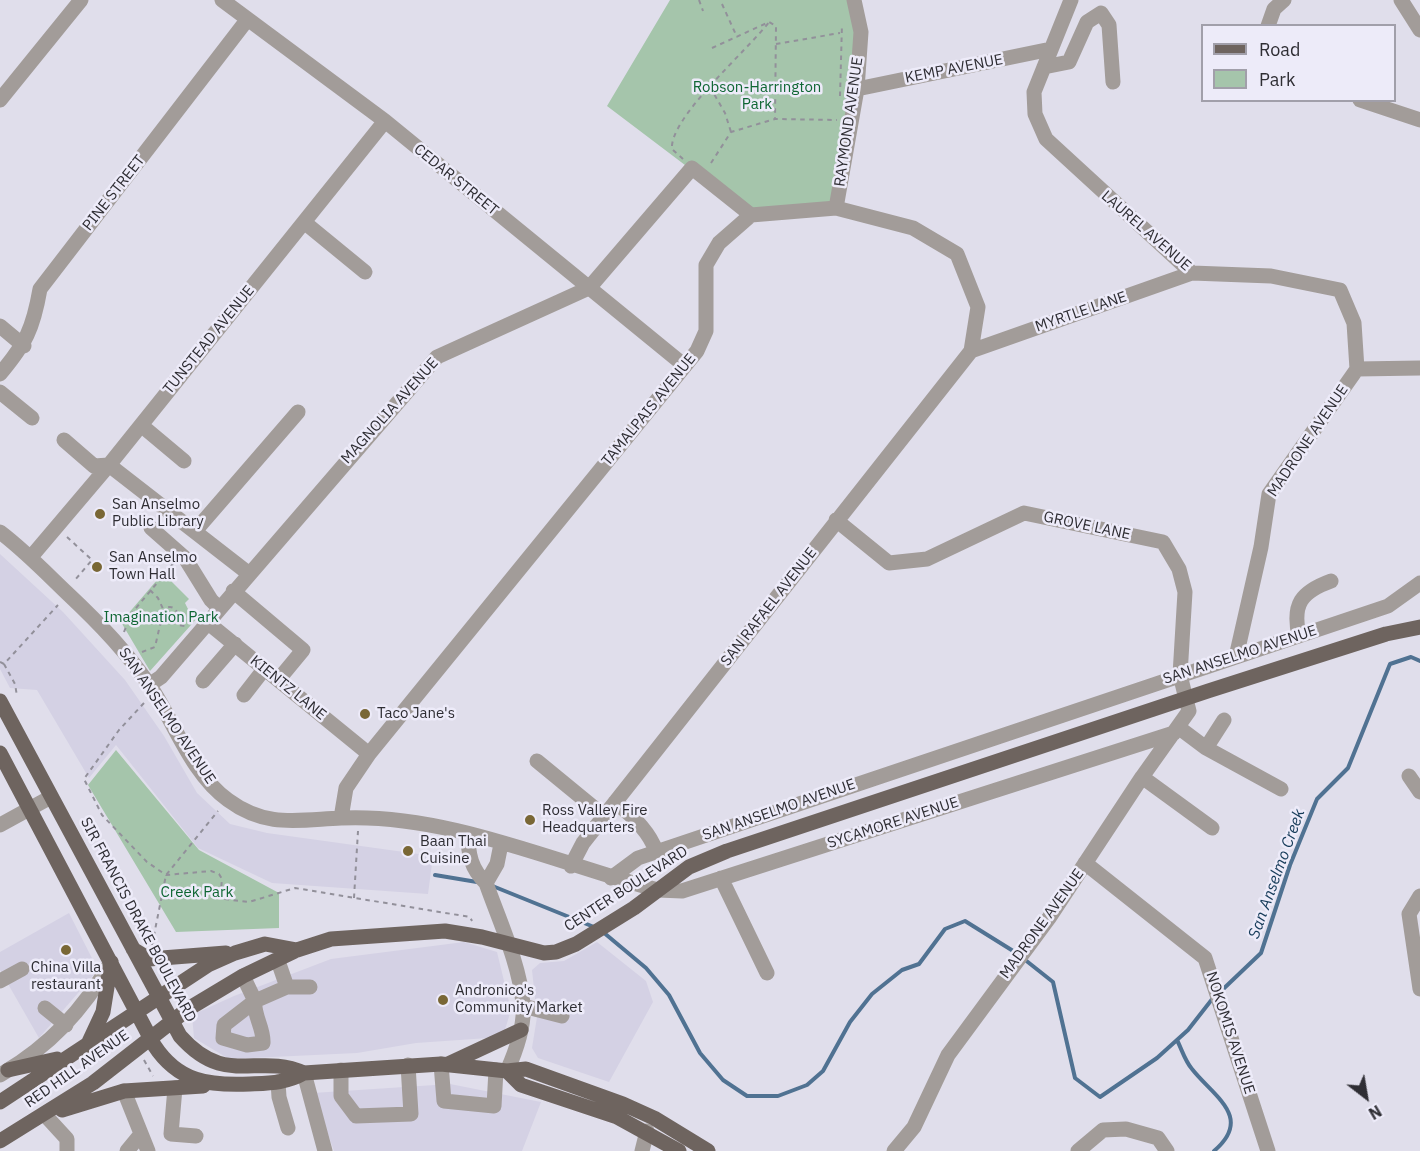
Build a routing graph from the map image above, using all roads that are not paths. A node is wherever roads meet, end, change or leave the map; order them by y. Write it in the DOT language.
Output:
graph roads {
  1 [pos="81,0"];
  2 [pos="222,0"];
  3 [pos="854,0"];
  4 [pos="1071,0"];
  5 [pos="1284,0"];
  6 [pos="1401,0"];
  7 [pos="247,20"];
  8 [pos="1269,24"];
  9 [pos="1420,30"];
  10 [pos="1051,49"];
  11 [pos="1044,67"];
  12 [pos="1113,82"];
  13 [pos="857,89"];
  14 [pos="0,100"];
  15 [pos="1366,102"];
  16 [pos="1420,120"];
  17 [pos="385,121"];
  18 [pos="836,208"];
  19 [pos="752,215"];
  20 [pos="303,222"];
  21 [pos="365,272"];
  22 [pos="1192,273"];
  23 [pos="589,288"];
  24 [pos="0,326"];
  25 [pos="24,346"];
  26 [pos="970,351"];
  27 [pos="685,366"];
  28 [pos="1420,368"];
  29 [pos="1357,369"];
  30 [pos="0,374"];
  31 [pos="0,392"];
  32 [pos="298,412"];
  33 [pos="32,418"];
  34 [pos="141,425"];
  35 [pos="64,440"];
  36 [pos="184,461"];
  37 [pos="109,465"];
  38 [pos="836,520"];
  39 [pos="150,528"];
  40 [pos="0,532"];
  41 [pos="198,533"];
  42 [pos="31,557"];
  43 [pos="184,557"];
  44 [pos="248,573"];
  45 [pos="1331,582"];
  46 [pos="1420,583"];
  47 [pos="233,591"];
  48 [pos="219,608"];
  49 [pos="207,622"];
  50 [pos="1420,627"];
  51 [pos="1299,636"];
  52 [pos="235,644"];
  53 [pos="1236,657"];
  54 [pos="265,668"];
  55 [pos="1180,675"];
  56 [pos="279,679"];
  57 [pos="203,681"];
  58 [pos="151,688"];
  59 [pos="244,695"];
  60 [pos="1186,699"];
  61 [pos="0,701"];
  62 [pos="1224,720"];
  63 [pos="1176,730"];
  64 [pos="1206,748"];
  65 [pos="0,753"];
  66 [pos="369,754"];
  67 [pos="537,762"];
  68 [pos="1409,776"];
  69 [pos="1142,777"];
  70 [pos="1281,789"];
  71 [pos="1420,792"];
  72 [pos="51,797"];
  73 [pos="615,802"];
  74 [pos="30,809"];
  75 [pos="604,816"];
  76 [pos="341,818"];
  77 [pos="0,825"];
  78 [pos="1212,828"];
  79 [pos="468,834"];
  80 [pos="501,844"];
  81 [pos="656,852"];
  82 [pos="1085,863"];
  83 [pos="571,866"];
  84 [pos="489,878"];
  85 [pos="610,878"];
  86 [pos="721,878"];
  87 [pos="658,890"];
  88 [pos="1420,896"];
  89 [pos="508,945"];
  90 [pos="132,948"];
  91 [pos="297,950"];
  92 [pos="235,953"];
  93 [pos="278,961"];
  94 [pos="111,962"];
  95 [pos="22,969"];
  96 [pos="767,973"];
  97 [pos="243,976"];
  98 [pos="0,981"];
  99 [pos="287,987"];
  100 [pos="310,987"];
  101 [pos="1420,989"];
  102 [pos="158,998"];
  103 [pos="523,1006"];
  104 [pos="45,1008"];
  105 [pos="137,1012"];
  106 [pos="562,1016"];
  107 [pos="171,1023"];
  108 [pos="66,1025"];
  109 [pos="521,1030"];
  110 [pos="150,1039"];
  111 [pos="85,1046"];
  112 [pos="69,1056"];
  113 [pos="444,1064"];
  114 [pos="408,1065"];
  115 [pos="340,1070"];
  116 [pos="501,1071"];
  117 [pos="4,1073"];
  118 [pos="304,1073"];
  119 [pos="278,1082"];
  120 [pos="223,1085"];
  121 [pos="175,1088"];
  122 [pos="124,1091"];
  123 [pos="0,1102"];
  124 [pos="45,1115"];
  125 [pos="288,1128"];
  126 [pos="647,1131"];
  127 [pos="141,1134"];
  128 [pos="196,1136"];
  129 [pos="0,1141"];
  130 [pos="67,1151"];
  131 [pos="127,1151"];
  132 [pos="148,1151"];
  133 [pos="326,1151"];
  134 [pos="642,1151"];
  135 [pos="679,1151"];
  136 [pos="708,1151"];
  137 [pos="894,1151"];
  138 [pos="1078,1151"];
  139 [pos="1167,1151"];
  140 [pos="1268,1151"];
  1 -- 14 [label="street"];
  2 -- 7 [label="street, CEDAR STREET"];
  3 -- 13 [label="street, RAYMOND AVENUE"];
  4 -- 10 [label="street, LAUREL AVENUE"];
  5 -- 8 [label="street"];
  6 -- 9 [label="street"];
  7 -- 17 [label="street, CEDAR STREET"];
  7 -- 25 [label="street, PINE STREET"];
  10 -- 11 [label="street, LAUREL AVENUE"];
  10 -- 13 [label="street, KEMP AVENUE"];
  11 -- 12 [label="street"];
  11 -- 22 [label="street, LAUREL AVENUE"];
  13 -- 18 [label="street, RAYMOND AVENUE"];
  15 -- 16 [label="street"];
  17 -- 20 [label="street, TUNSTEAD AVENUE"];
  17 -- 23 [label="street, CEDAR STREET"];
  18 -- 19 [label="street"];
  18 -- 26 [label="street"];
  19 -- 23 [label="street, MAGNOLIA AVENUE"];
  19 -- 27 [label="street, TAMALPAIS AVENUE"];
  20 -- 21 [label="street"];
  20 -- 34 [label="street, TUNSTEAD AVENUE"];
  22 -- 26 [label="street, MYRTLE LANE"];
  22 -- 29 [label="street, LAUREL AVENUE"];
  23 -- 27 [label="street, CEDAR STREET"];
  23 -- 44 [label="street, MAGNOLIA AVENUE"];
  24 -- 25 [label="street"];
  25 -- 30 [label="street, PINE STREET"];
  26 -- 38 [label="street, SAN RAFAEL AVENUE"];
  27 -- 66 [label="street, TAMALPAIS AVENUE"];
  28 -- 29 [label="street"];
  29 -- 53 [label="street, MADRONE AVENUE"];
  31 -- 33 [label="street"];
  32 -- 41 [label="street"];
  34 -- 36 [label="street"];
  34 -- 37 [label="street, TUNSTEAD AVENUE"];
  35 -- 37 [label="street"];
  37 -- 41 [label="street"];
  37 -- 42 [label="street, TUNSTEAD AVENUE"];
  38 -- 55 [label="street, GROVE LANE"];
  38 -- 73 [label="street, SAN RAFAEL AVENUE"];
  39 -- 43 [label="street"];
  40 -- 42 [label="street, SAN ANSELMO AVENUE"];
  41 -- 43 [label="street"];
  41 -- 44 [label="street"];
  42 -- 58 [label="street, SAN ANSELMO AVENUE"];
  43 -- 48 [label="street"];
  44 -- 47 [label="street, MAGNOLIA AVENUE"];
  45 -- 51 [label="street"];
  46 -- 51 [label="street, SAN ANSELMO AVENUE"];
  47 -- 48 [label="street, MAGNOLIA AVENUE"];
  47 -- 56 [label="street"];
  48 -- 49 [label="street, MAGNOLIA AVENUE"];
  49 -- 52 [label="street, KIENTZ LANE"];
  49 -- 58 [label="street, MAGNOLIA AVENUE"];
  50 -- 60 [label="main road, CENTER BOULEVARD"];
  51 -- 53 [label="street, SAN ANSELMO AVENUE"];
  52 -- 54 [label="street, KIENTZ LANE"];
  52 -- 57 [label="street"];
  53 -- 55 [label="street, SAN ANSELMO AVENUE"];
  54 -- 56 [label="street, KIENTZ LANE"];
  54 -- 59 [label="street"];
  55 -- 60 [label="street, GROVE LANE"];
  55 -- 81 [label="street, SAN ANSELMO AVENUE"];
  56 -- 66 [label="street, KIENTZ LANE"];
  58 -- 76 [label="street, SAN ANSELMO AVENUE"];
  60 -- 63 [label="street, MADRONE AVENUE"];
  60 -- 87 [label="main road, CENTER BOULEVARD"];
  61 -- 72 [label="main road, SIR FRANCIS DRAKE BOULEVARD"];
  62 -- 64 [label="street"];
  63 -- 64 [label="street"];
  63 -- 69 [label="street, MADRONE AVENUE"];
  63 -- 86 [label="street, SYCAMORE AVENUE"];
  64 -- 70 [label="street"];
  65 -- 74 [label="main road, SIR FRANCIS DRAKE BOULEVARD"];
  66 -- 76 [label="street, TAMALPAIS AVENUE"];
  67 -- 75 [label="street"];
  68 -- 71 [label="street"];
  69 -- 78 [label="street"];
  69 -- 82 [label="street, MADRONE AVENUE"];
  72 -- 74 [label="street"];
  72 -- 90 [label="main road, SIR FRANCIS DRAKE BOULEVARD"];
  73 -- 75 [label="street, SAN RAFAEL AVENUE"];
  73 -- 81 [label="street"];
  74 -- 77 [label="street"];
  74 -- 94 [label="main road, SIR FRANCIS DRAKE BOULEVARD"];
  75 -- 83 [label="street, SAN RAFAEL AVENUE"];
  76 -- 79 [label="street, SAN ANSELMO AVENUE"];
  79 -- 80 [label="street, SAN ANSELMO AVENUE"];
  79 -- 84 [label="street"];
  80 -- 83 [label="street, SAN ANSELMO AVENUE"];
  80 -- 84 [label="street"];
  81 -- 85 [label="street, SAN ANSELMO AVENUE"];
  82 -- 137 [label="street, MADRONE AVENUE"];
  82 -- 140 [label="street, NOKOMIS AVENUE"];
  83 -- 85 [label="street, SAN ANSELMO AVENUE"];
  84 -- 89 [label="street"];
  85 -- 87 [label="street, SYCAMORE AVENUE"];
  86 -- 87 [label="street, SYCAMORE AVENUE"];
  86 -- 96 [label="street"];
  87 -- 89 [label="main road, CENTER BOULEVARD"];
  88 -- 101 [label="street"];
  89 -- 91 [label="main road, CENTER BOULEVARD"];
  89 -- 103 [label="street"];
  90 -- 92 [label="main road"];
  90 -- 102 [label="main road, SIR FRANCIS DRAKE BOULEVARD"];
  91 -- 92 [label="main road, CENTER BOULEVARD"];
  91 -- 93 [label="main road, CENTER BOULEVARD"];
  92 -- 102 [label="main road, CENTER BOULEVARD"];
  93 -- 97 [label="main road, CENTER BOULEVARD"];
  93 -- 99 [label="street"];
  94 -- 105 [label="main road, SIR FRANCIS DRAKE BOULEVARD"];
  94 -- 108 [label="street"];
  94 -- 111 [label="main road"];
  95 -- 98 [label="street"];
  97 -- 99 [label="street"];
  97 -- 107 [label="main road, CENTER BOULEVARD"];
  99 -- 100 [label="street"];
  102 -- 105 [label="main road, RED HILL AVENUE"];
  102 -- 107 [label="main road, SIR FRANCIS DRAKE BOULEVARD"];
  103 -- 106 [label="street"];
  103 -- 109 [label="street"];
  104 -- 108 [label="street"];
  105 -- 110 [label="main road, SIR FRANCIS DRAKE BOULEVARD"];
  105 -- 111 [label="main road, RED HILL AVENUE"];
  107 -- 110 [label="main road, RED HILL AVENUE"];
  107 -- 118 [label="main road, SIR FRANCIS DRAKE BOULEVARD"];
  108 -- 117 [label="street"];
  109 -- 113 [label="main road"];
  109 -- 116 [label="street"];
  110 -- 120 [label="main road, SIR FRANCIS DRAKE BOULEVARD"];
  110 -- 124 [label="main road, RED HILL AVENUE"];
  111 -- 112 [label="main road, RED HILL AVENUE"];
  112 -- 117 [label="main road"];
  112 -- 123 [label="main road, RED HILL AVENUE"];
  113 -- 114 [label="main road, SIR FRANCIS DRAKE BOULEVARD"];
  113 -- 116 [label="main road, SIR FRANCIS DRAKE BOULEVARD"];
  113 -- 116 [label="street"];
  114 -- 115 [label="main road, SIR FRANCIS DRAKE BOULEVARD"];
  114 -- 115 [label="street"];
  115 -- 118 [label="main road, SIR FRANCIS DRAKE BOULEVARD"];
  116 -- 126 [label="main road"];
  116 -- 136 [label="main road, SIR FRANCIS DRAKE BOULEVARD"];
  118 -- 119 [label="main road, SIR FRANCIS DRAKE BOULEVARD"];
  118 -- 133 [label="street"];
  119 -- 120 [label="main road, SIR FRANCIS DRAKE BOULEVARD"];
  119 -- 125 [label="street"];
  120 -- 121 [label="main road"];
  121 -- 122 [label="main road"];
  121 -- 128 [label="street"];
  122 -- 124 [label="main road"];
  122 -- 127 [label="street"];
  124 -- 129 [label="main road, RED HILL AVENUE"];
  124 -- 130 [label="street"];
  126 -- 134 [label="street"];
  126 -- 135 [label="main road"];
  127 -- 131 [label="street"];
  127 -- 132 [label="street"];
  138 -- 139 [label="street"];
}
